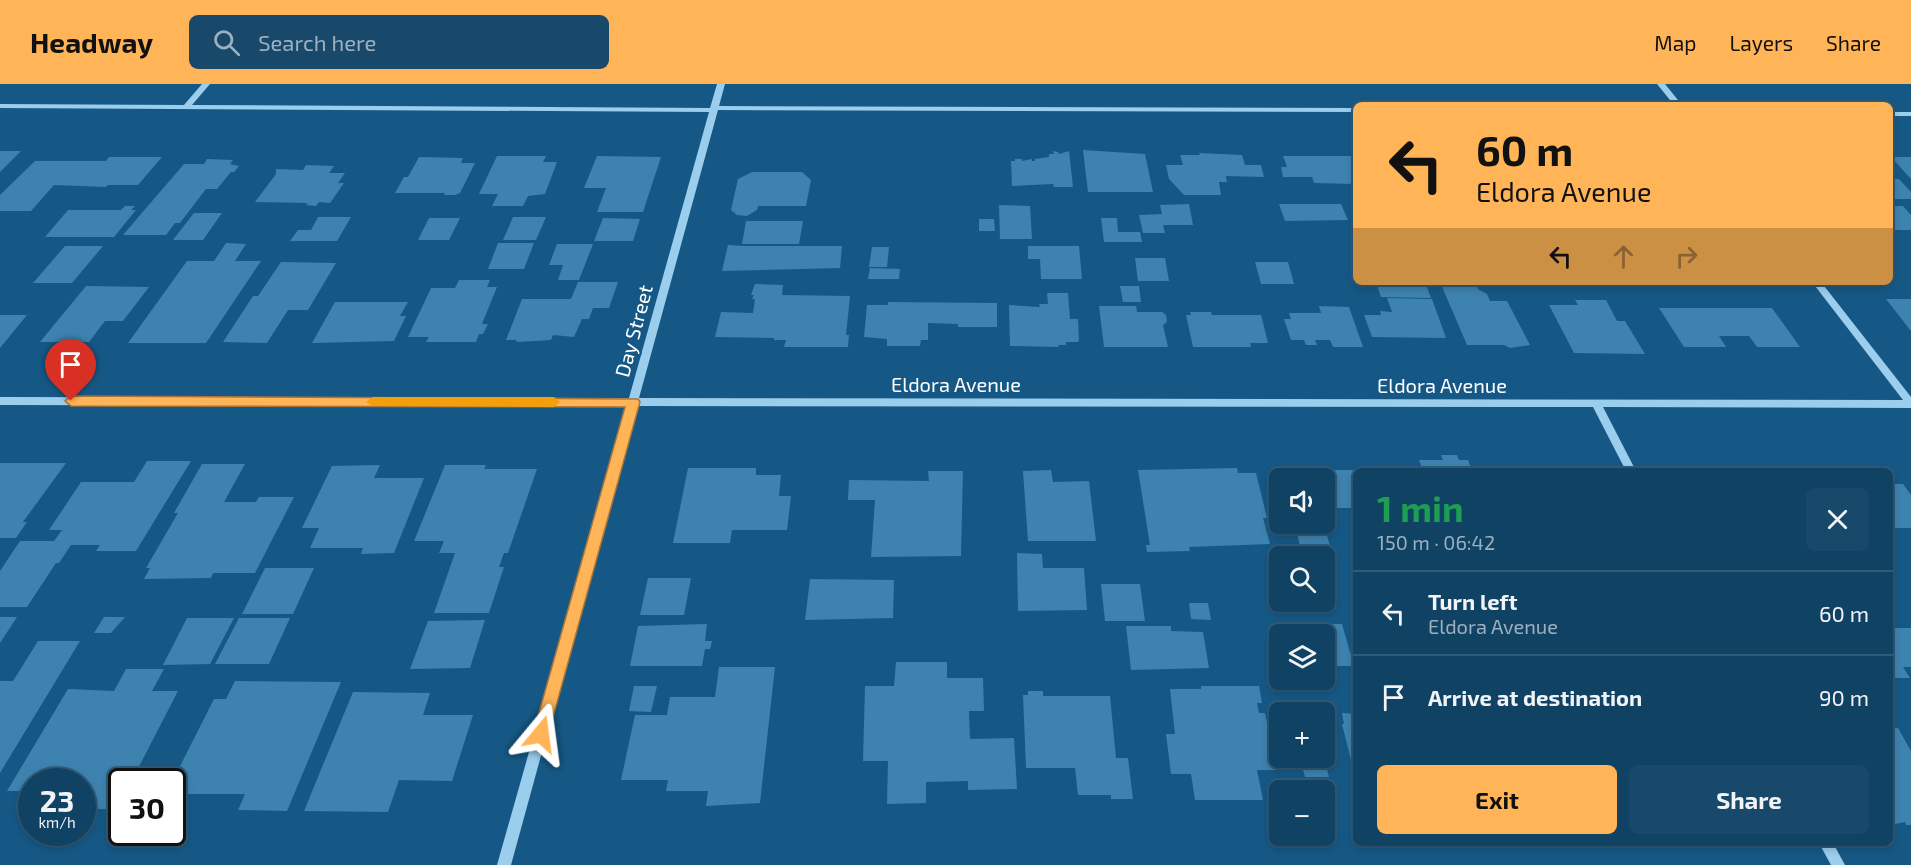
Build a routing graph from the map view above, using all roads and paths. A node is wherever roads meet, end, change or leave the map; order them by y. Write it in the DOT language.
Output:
graph roads {
  1 [pos="206,84"];
  2 [pos="721,84"];
  3 [pos="1661,84"];
  4 [pos="1676,102"];
  5 [pos="0,106"];
  6 [pos="186,107"];
  7 [pos="714,109"];
  8 [pos="1353,110"];
  9 [pos="1893,114"];
  10 [pos="1911,114"];
  11 [pos="1818,285"];
  12 [pos="0,401"];
  13 [pos="633,402"];
  14 [pos="1596,404"];
  15 [pos="1911,404"];
  16 [pos="1629,468"];
  17 [pos="1828,846"];
  18 [pos="504,865"];
  19 [pos="1838,865"];
  1 -- 6 [label="street"];
  2 -- 7 [label="street, Day Street"];
  3 -- 4 [label="street"];
  5 -- 6 [label="street"];
  6 -- 7 [label="street"];
  7 -- 8 [label="street"];
  7 -- 13 [label="street, Day Street"];
  9 -- 10 [label="street"];
  11 -- 15 [label="street"];
  12 -- 13 [label="street, Eldora Avenue"];
  13 -- 14 [label="street, Eldora Avenue"];
  13 -- 18 [label="street, Day Street"];
  14 -- 15 [label="street, Eldora Avenue"];
  14 -- 16 [label="street"];
  17 -- 19 [label="street"];
}
